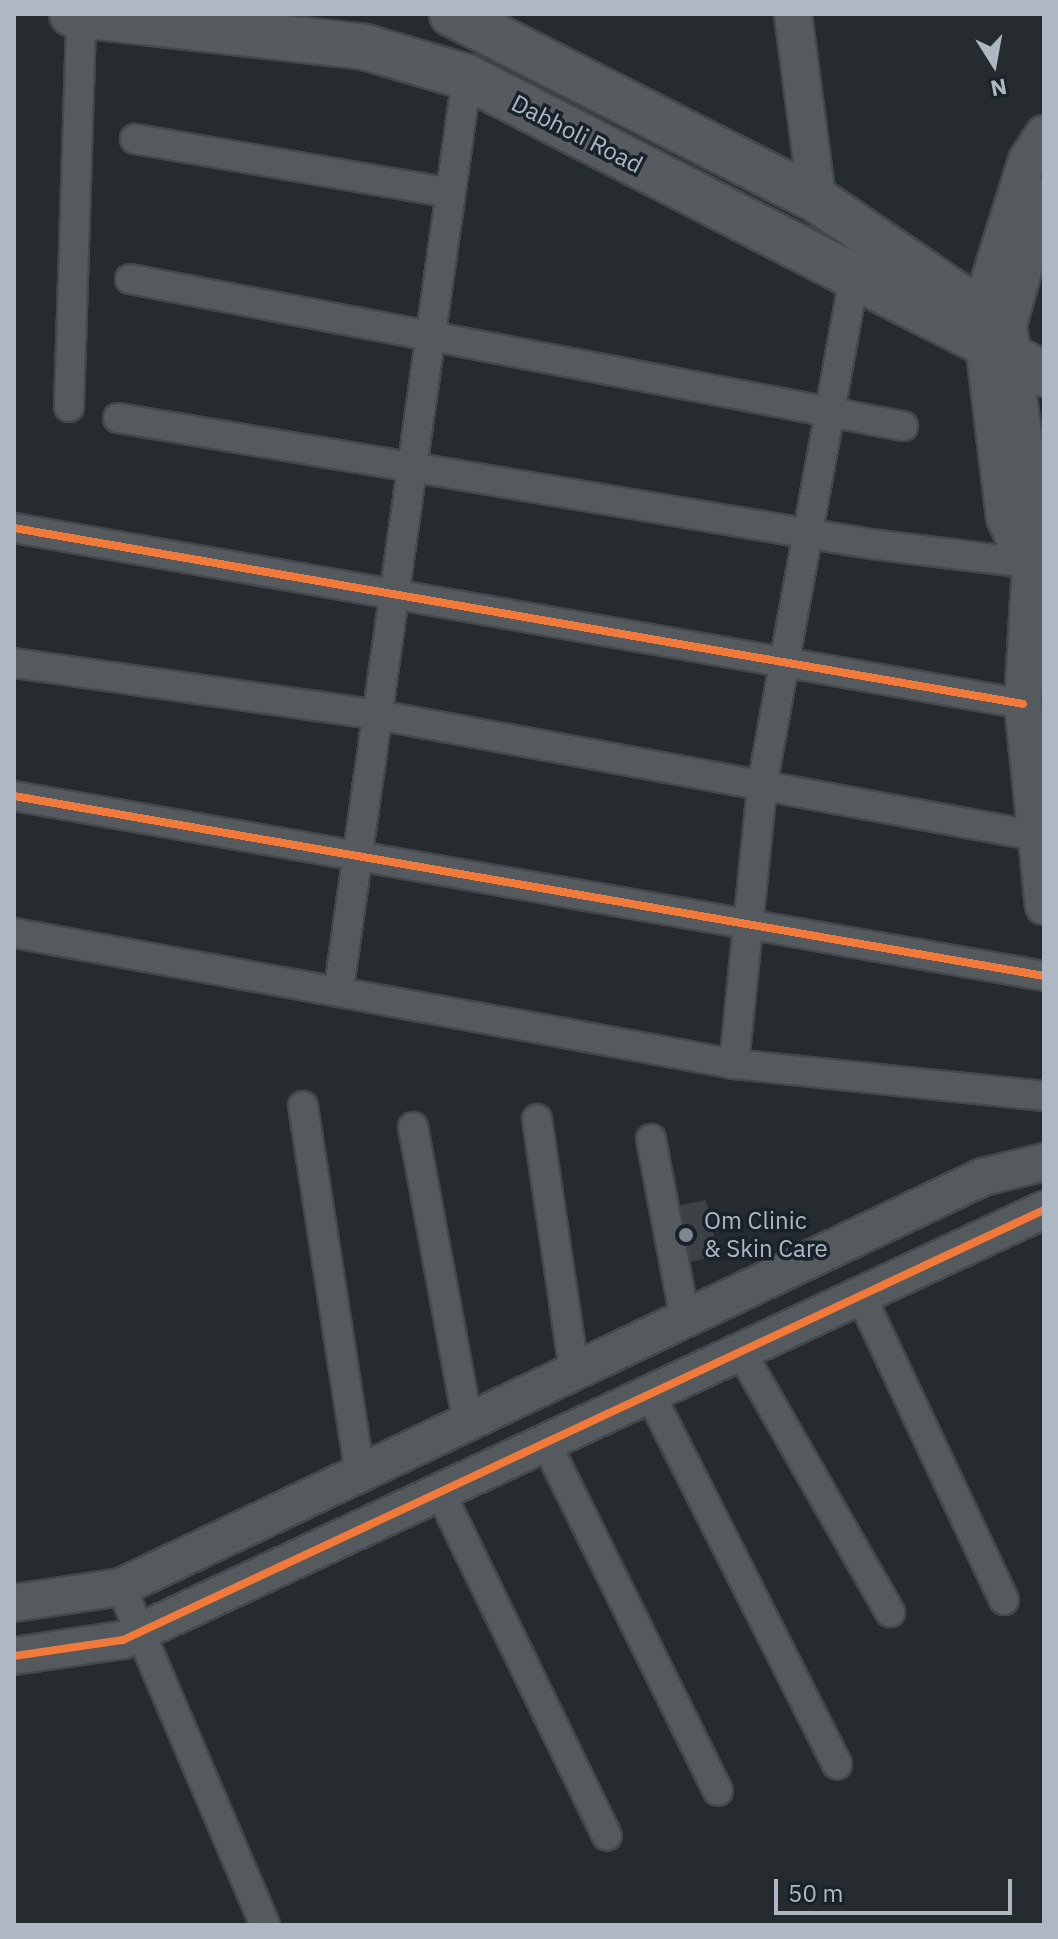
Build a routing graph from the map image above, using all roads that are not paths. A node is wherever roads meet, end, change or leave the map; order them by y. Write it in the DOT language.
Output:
graph roads {
  1 [pos="452,14"];
  2 [pos="793,14"];
  3 [pos="76,15"];
  4 [pos="467,77"];
  5 [pos="1044,134"];
  6 [pos="135,139"];
  7 [pos="450,193"];
  8 [pos="1044,195"];
  9 [pos="817,200"];
  10 [pos="854,278"];
  11 [pos="130,279"];
  12 [pos="431,335"];
  13 [pos="1012,341"];
  14 [pos="69,407"];
  15 [pos="827,410"];
  16 [pos="118,418"];
  17 [pos="903,426"];
  18 [pos="413,464"];
  19 [pos="14,528"];
  20 [pos="802,533"];
  21 [pos="1026,563"];
  22 [pos="395,594"];
  23 [pos="14,663"];
  24 [pos="781,663"];
  25 [pos="1023,704"];
  26 [pos="378,715"];
  27 [pos="762,786"];
  28 [pos="14,796"];
  29 [pos="1037,836"];
  30 [pos="358,857"];
  31 [pos="1044,906"];
  32 [pos="747,924"];
  33 [pos="14,933"];
  34 [pos="1044,976"];
  35 [pos="339,988"];
  36 [pos="734,1064"];
  37 [pos="1044,1096"];
  38 [pos="303,1106"];
  39 [pos="537,1119"];
  40 [pos="413,1127"];
  41 [pos="651,1139"];
  42 [pos="1044,1162"];
  43 [pos="1044,1210"];
  44 [pos="861,1296"];
  45 [pos="685,1319"];
  46 [pos="741,1352"];
  47 [pos="574,1371"];
  48 [pos="650,1394"];
  49 [pos="467,1417"];
  50 [pos="546,1443"];
  51 [pos="359,1469"];
  52 [pos="440,1492"];
  53 [pos="121,1587"];
  54 [pos="1004,1600"];
  55 [pos="14,1603"];
  56 [pos="890,1612"];
  57 [pos="141,1631"];
  58 [pos="14,1656"];
  59 [pos="837,1764"];
  60 [pos="718,1791"];
  61 [pos="607,1836"];
  62 [pos="265,1925"];
  1 -- 9 [label="main road"];
  2 -- 9 [label="street"];
  3 -- 4 [label="main road, Dabholi Road"];
  3 -- 14 [label="street"];
  4 -- 7 [label="street"];
  4 -- 10 [label="main road, Dabholi Road"];
  5 -- 13 [label="street"];
  6 -- 7 [label="street"];
  7 -- 12 [label="street"];
  8 -- 13 [label="street"];
  9 -- 13 [label="main road"];
  10 -- 13 [label="main road, Dabholi Road"];
  10 -- 15 [label="street"];
  11 -- 12 [label="street"];
  12 -- 15 [label="street"];
  12 -- 18 [label="street"];
  13 -- 21 [label="street"];
  15 -- 17 [label="street"];
  15 -- 20 [label="street"];
  16 -- 18 [label="street"];
  18 -- 20 [label="street"];
  18 -- 22 [label="street"];
  19 -- 22 [label="street"];
  20 -- 21 [label="street"];
  20 -- 24 [label="street"];
  21 -- 25 [label="street"];
  22 -- 24 [label="street"];
  22 -- 26 [label="street"];
  23 -- 26 [label="street"];
  24 -- 25 [label="street"];
  24 -- 27 [label="street"];
  25 -- 29 [label="street"];
  26 -- 27 [label="street"];
  26 -- 30 [label="street"];
  27 -- 29 [label="street"];
  27 -- 32 [label="street"];
  28 -- 30 [label="street"];
  29 -- 31 [label="street"];
  30 -- 32 [label="street"];
  30 -- 35 [label="street"];
  32 -- 34 [label="street"];
  32 -- 36 [label="street"];
  33 -- 35 [label="street"];
  35 -- 36 [label="street"];
  36 -- 37 [label="street"];
  38 -- 51 [label="street"];
  39 -- 47 [label="street"];
  40 -- 49 [label="street"];
  41 -- 45 [label="street"];
  42 -- 45 [label="street"];
  43 -- 44 [label="street"];
  44 -- 46 [label="street"];
  44 -- 54 [label="street"];
  45 -- 47 [label="street"];
  46 -- 48 [label="street"];
  46 -- 56 [label="street"];
  47 -- 49 [label="street"];
  48 -- 50 [label="street"];
  48 -- 59 [label="street"];
  49 -- 51 [label="street"];
  50 -- 52 [label="street"];
  50 -- 60 [label="street"];
  51 -- 53 [label="street"];
  52 -- 57 [label="street"];
  52 -- 61 [label="street"];
  53 -- 55 [label="street"];
  53 -- 57 [label="street"];
  57 -- 58 [label="street"];
  57 -- 62 [label="street"];
}
